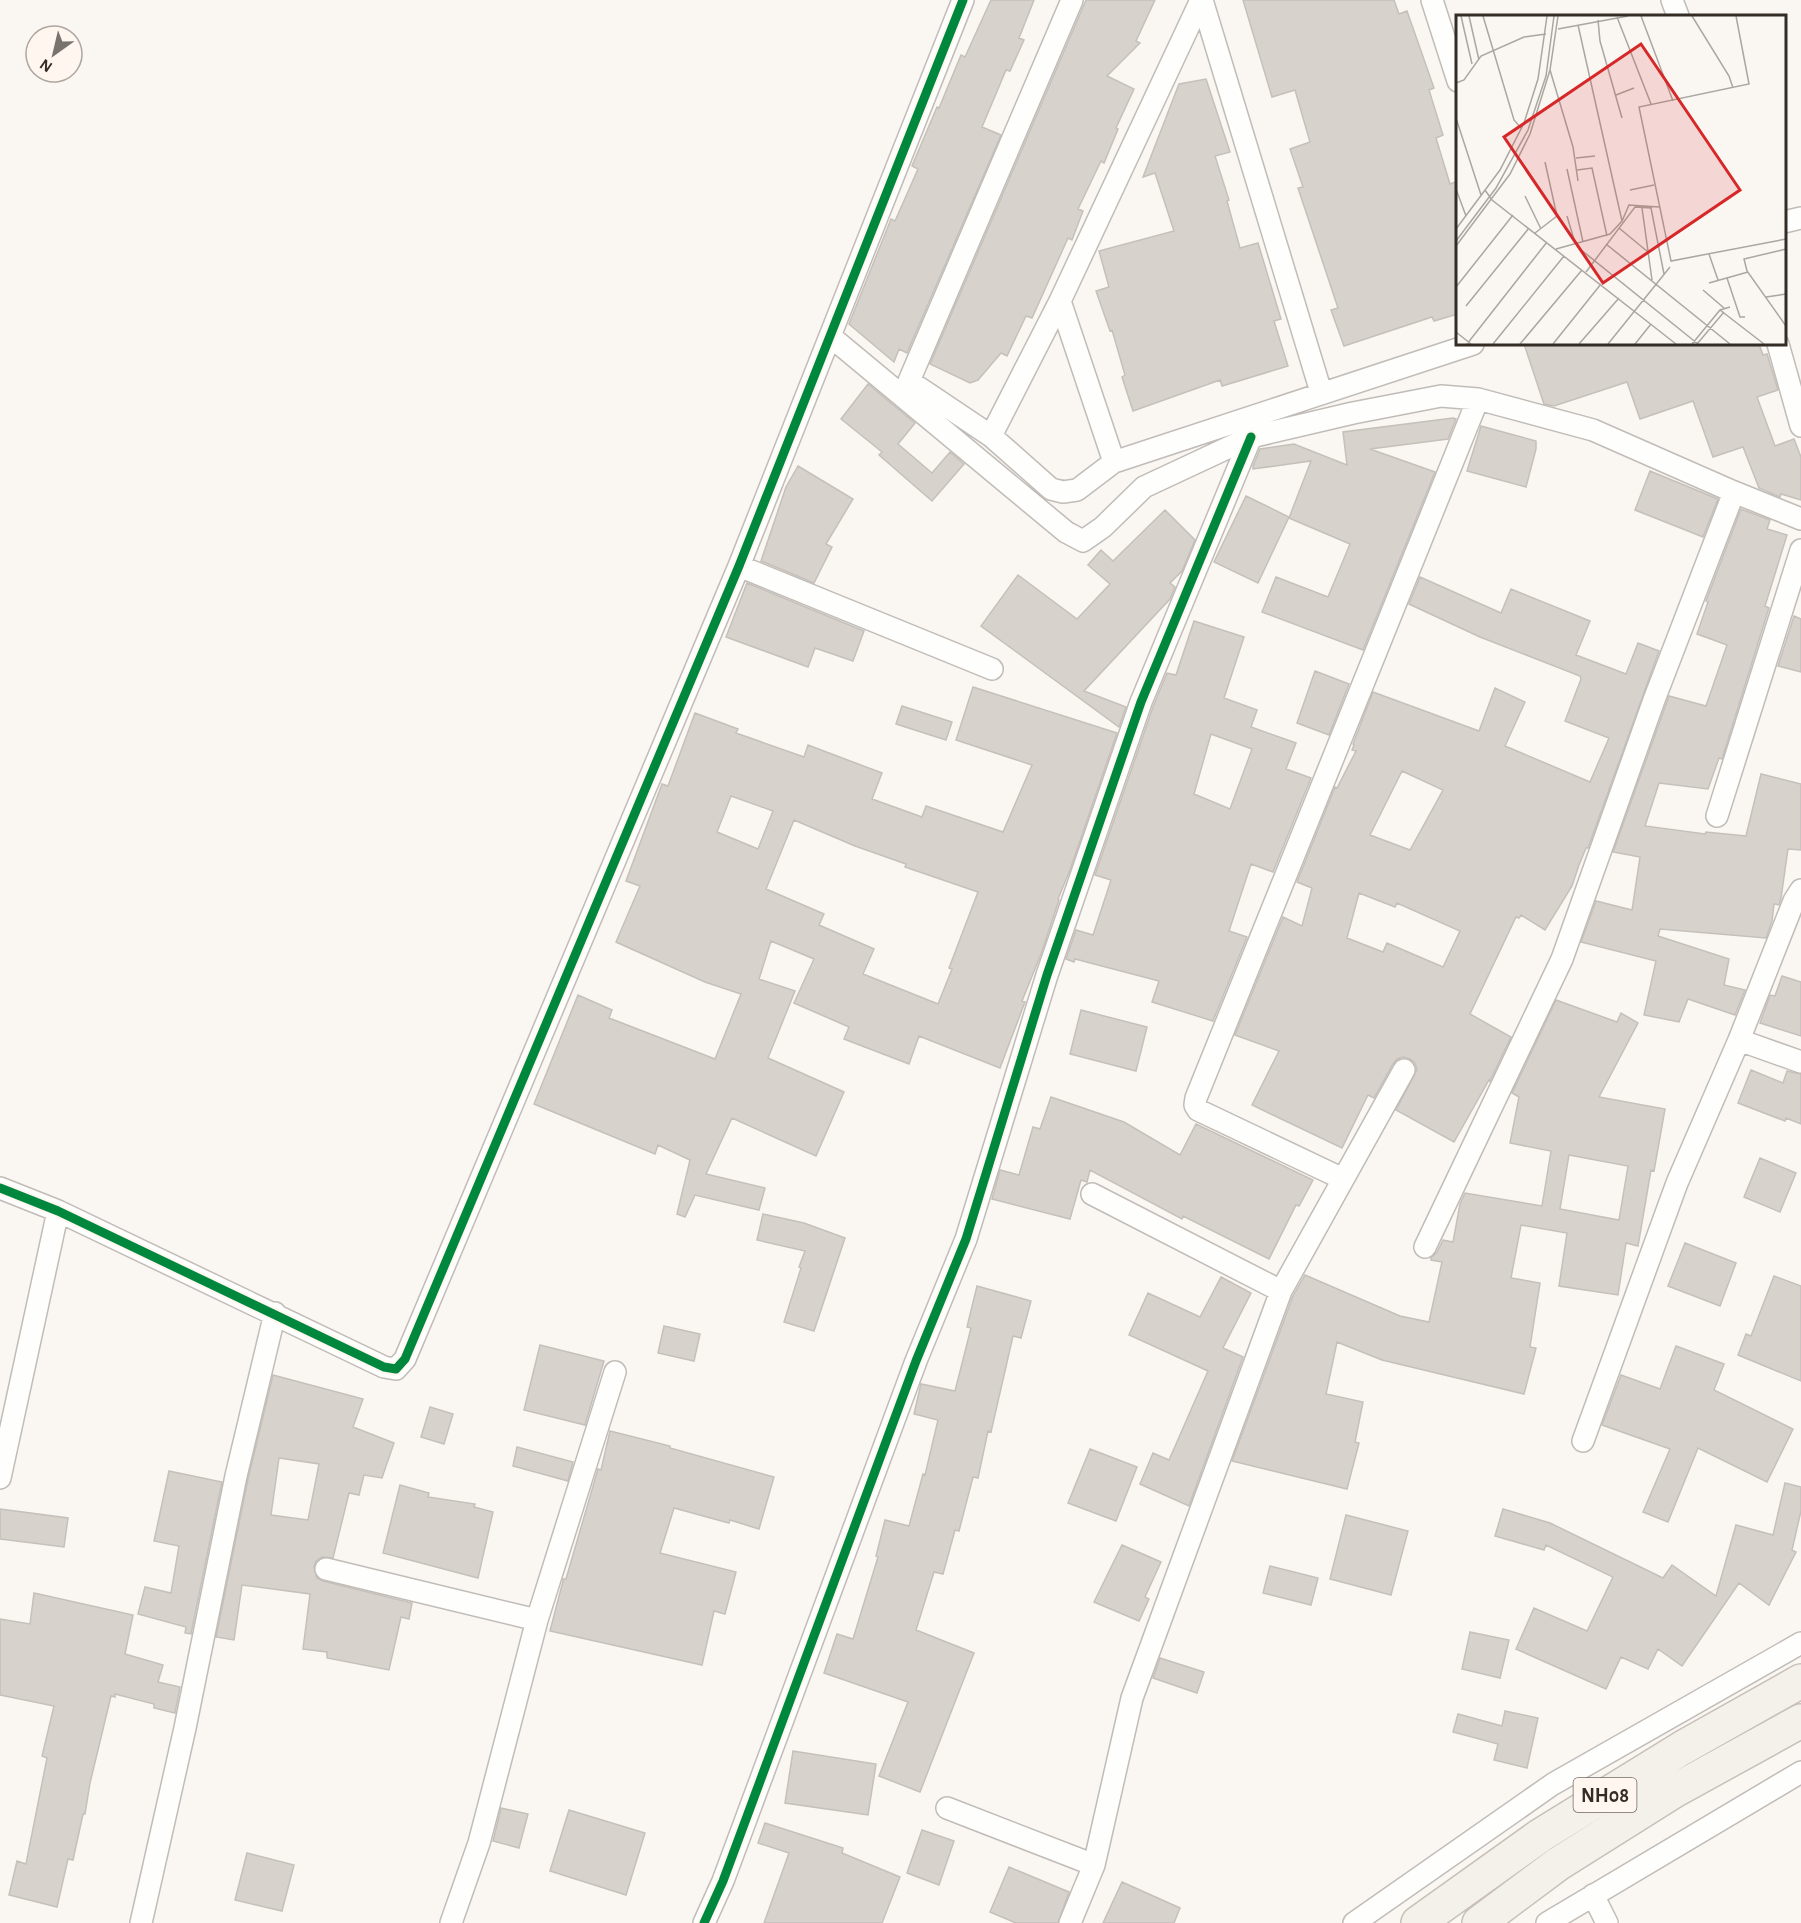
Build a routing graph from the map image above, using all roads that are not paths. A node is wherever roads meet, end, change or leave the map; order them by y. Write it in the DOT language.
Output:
graph roads {
  1 [pos="963,0"];
  2 [pos="1072,0"];
  3 [pos="1201,0"];
  4 [pos="1432,0"];
  5 [pos="1672,0"];
  6 [pos="1678,15"];
  7 [pos="1456,75"];
  8 [pos="1801,218"];
  9 [pos="1786,222"];
  10 [pos="1060,301"];
  11 [pos="830,336"];
  12 [pos="1470,345"];
  13 [pos="1778,345"];
  14 [pos="1321,392"];
  15 [pos="1479,399"];
  16 [pos="1801,426"];
  17 [pos="991,436"];
  18 [pos="1251,437"];
  19 [pos="1114,462"];
  20 [pos="1734,492"];
  21 [pos="1801,519"];
  22 [pos="1801,550"];
  23 [pos="739,566"];
  24 [pos="992,669"];
  25 [pos="1717,816"];
  26 [pos="1801,890"];
  27 [pos="1739,1040"];
  28 [pos="1801,1062"];
  29 [pos="1404,1070"];
  30 [pos="1343,1179"];
  31 [pos="0,1188"];
  32 [pos="1092,1194"];
  33 [pos="58,1212"];
  34 [pos="1425,1247"];
  35 [pos="1281,1291"];
  36 [pos="275,1313"];
  37 [pos="615,1372"];
  38 [pos="1583,1441"];
  39 [pos="0,1478"];
  40 [pos="326,1569"];
  41 [pos="537,1620"];
  42 [pos="1801,1643"];
  43 [pos="1801,1681"];
  44 [pos="1801,1721"];
  45 [pos="1801,1772"];
  46 [pos="947,1808"];
  47 [pos="1094,1865"];
  48 [pos="1593,1895"];
  49 [pos="141,1923"];
  50 [pos="451,1923"];
  51 [pos="704,1923"];
  52 [pos="1070,1923"];
  53 [pos="1354,1923"];
  54 [pos="1418,1923"];
  55 [pos="1479,1923"];
  56 [pos="1547,1923"];
  57 [pos="1607,1923"];
  1 -- 11 [label="street"];
  2 -- 17 [label="street"];
  3 -- 10 [label="street"];
  3 -- 14 [label="street"];
  4 -- 7 [label="street"];
  5 -- 6 [label="street"];
  8 -- 9 [label="street"];
  10 -- 17 [label="street"];
  10 -- 19 [label="street"];
  11 -- 18 [label="street"];
  11 -- 23 [label="street"];
  12 -- 14 [label="street"];
  13 -- 16 [label="street"];
  14 -- 19 [label="street"];
  15 -- 18 [label="street"];
  15 -- 20 [label="street"];
  15 -- 30 [label="street"];
  17 -- 19 [label="street"];
  18 -- 51 [label="street"];
  20 -- 21 [label="street"];
  20 -- 34 [label="street"];
  22 -- 25 [label="street"];
  23 -- 24 [label="street"];
  23 -- 36 [label="street"];
  26 -- 27 [label="street"];
  27 -- 28 [label="street"];
  27 -- 38 [label="street"];
  29 -- 30 [label="street"];
  30 -- 35 [label="street"];
  31 -- 33 [label="street"];
  32 -- 35 [label="street"];
  33 -- 36 [label="street"];
  33 -- 39 [label="street"];
  35 -- 47 [label="street"];
  36 -- 49 [label="street"];
  37 -- 41 [label="street"];
  40 -- 41 [label="street"];
  41 -- 50 [label="street"];
  42 -- 53 [label="street"];
  43 -- 54 [label="highway, NH08"];
  44 -- 55 [label="highway, NH08"];
  45 -- 48 [label="street"];
  46 -- 47 [label="street"];
  47 -- 52 [label="street"];
  48 -- 56 [label="street"];
  48 -- 57 [label="street"];
}
